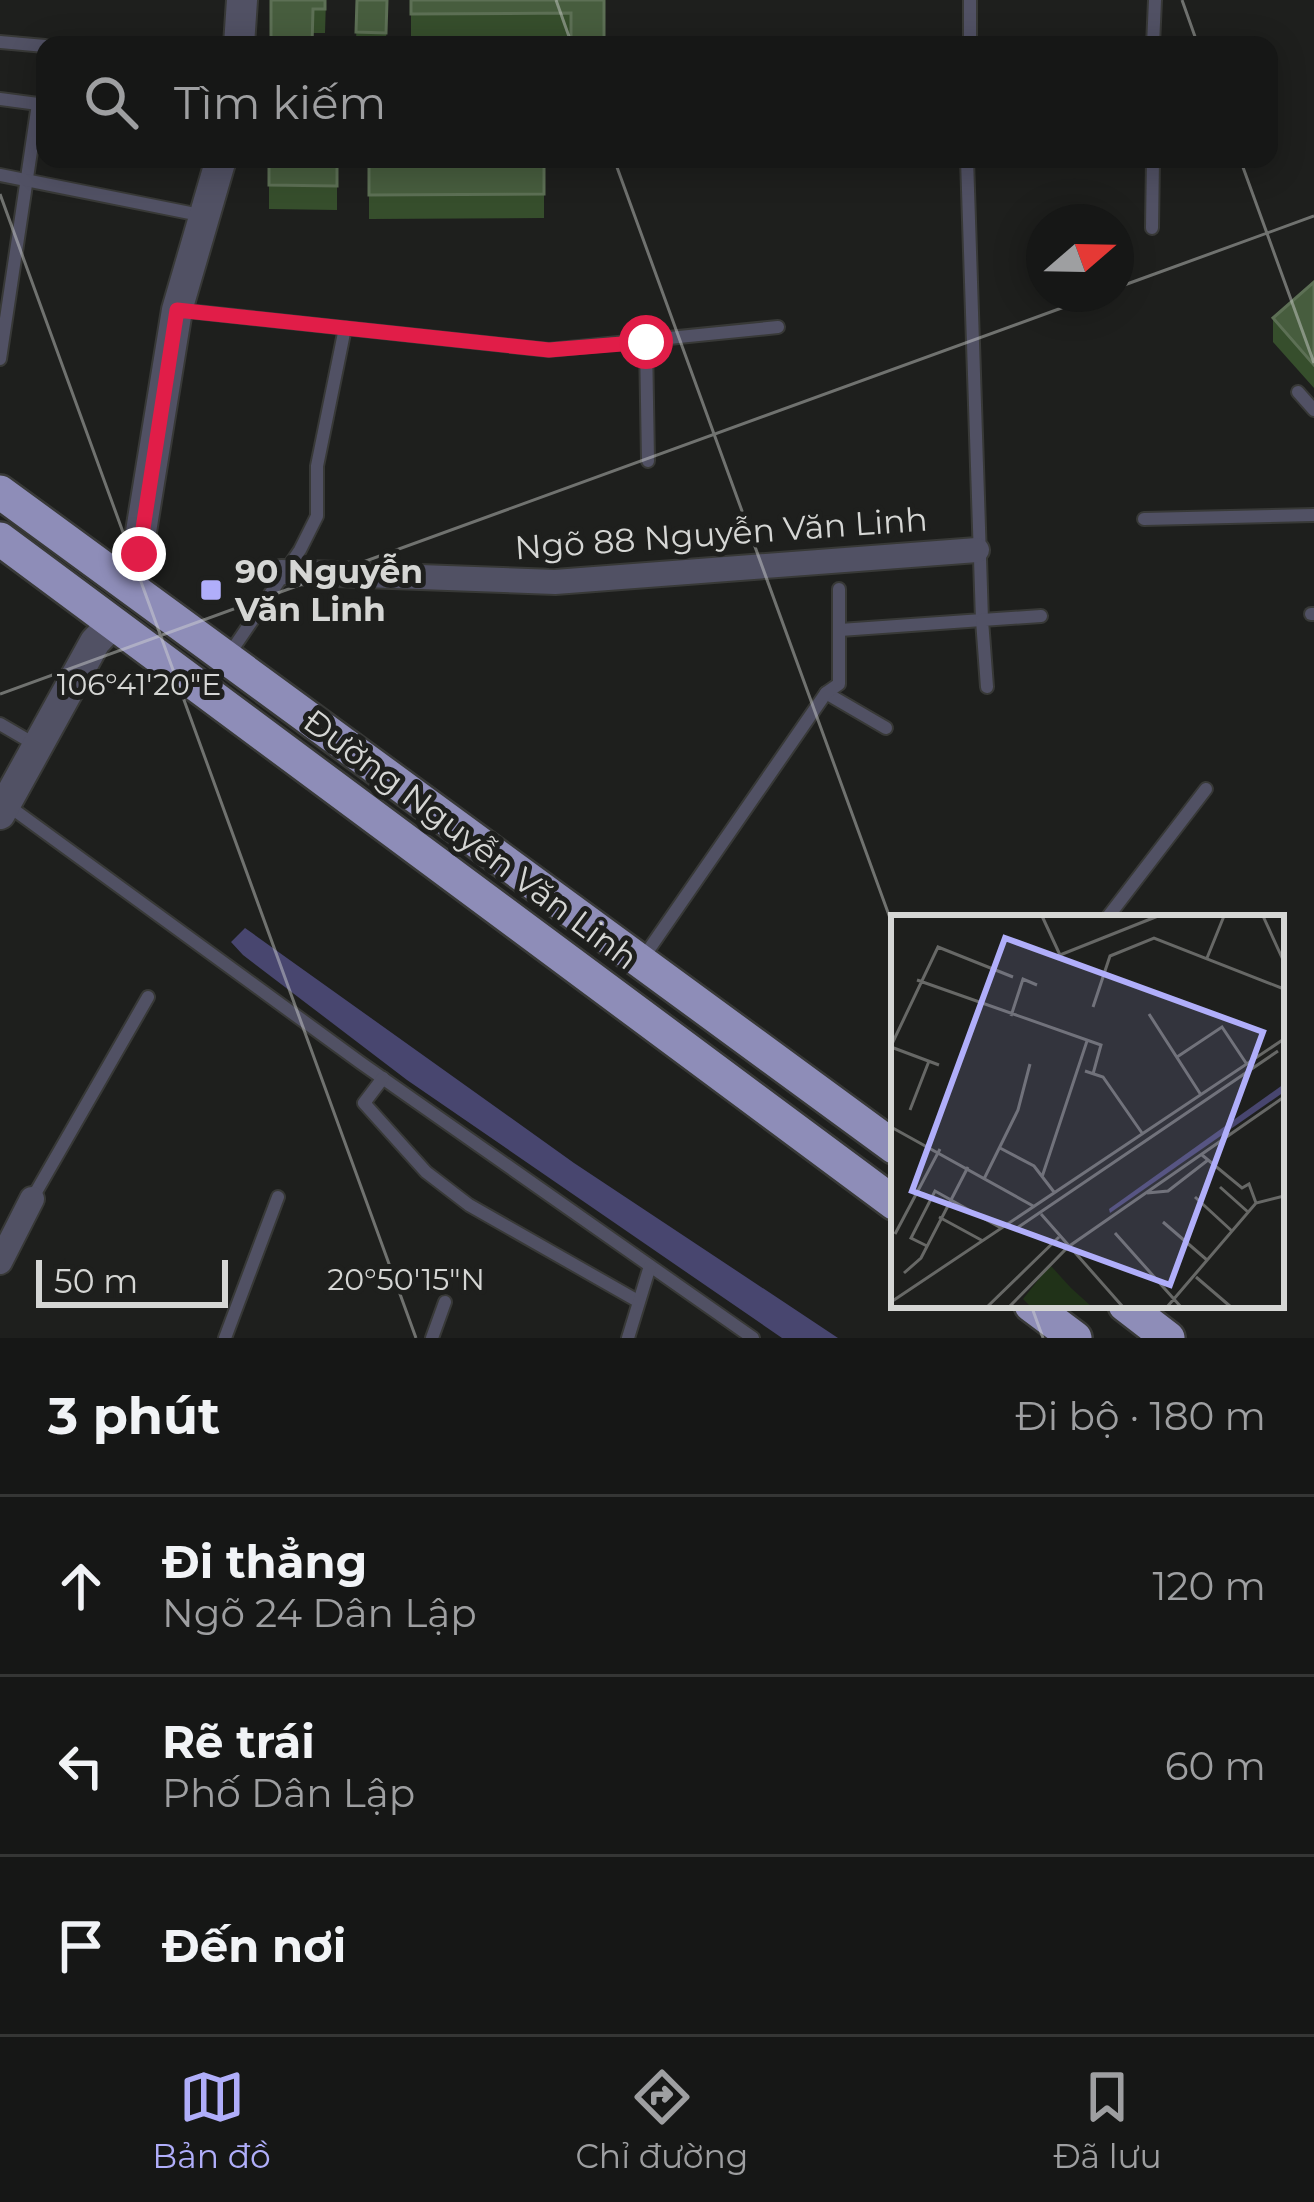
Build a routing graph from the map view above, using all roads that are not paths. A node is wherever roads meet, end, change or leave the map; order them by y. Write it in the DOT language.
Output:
graph roads {
  1 [pos="242,0"];
  2 [pos="970,0"];
  3 [pos="1155,0"];
  4 [pos="240,36"];
  5 [pos="970,36"];
  6 [pos="1153,36"];
  7 [pos="0,42"];
  8 [pos="36,45"];
  9 [pos="0,99"];
  10 [pos="36,104"];
  11 [pos="36,123"];
  12 [pos="219,168"];
  13 [pos="968,168"];
  14 [pos="1153,168"];
  15 [pos="0,175"];
  16 [pos="30,179"];
  17 [pos="206,216"];
  18 [pos="1151,228"];
  19 [pos="177,310"];
  20 [pos="778,327"];
  21 [pos="345,328"];
  22 [pos="646,342"];
  23 [pos="0,359"];
  24 [pos="1298,392"];
  25 [pos="1314,410"];
  26 [pos="648,460"];
  27 [pos="0,492"];
  28 [pos="1314,515"];
  29 [pos="1144,518"];
  30 [pos="0,539"];
  31 [pos="977,550"];
  32 [pos="281,572"];
  33 [pos="132,587"];
  34 [pos="839,589"];
  35 [pos="1042,616"];
  36 [pos="982,620"];
  37 [pos="111,625"];
  38 [pos="840,630"];
  39 [pos="228,657"];
  40 [pos="988,687"];
  41 [pos="826,693"];
  42 [pos="0,724"];
  43 [pos="886,728"];
  44 [pos="37,746"];
  45 [pos="1206,789"];
  46 [pos="2,806"];
  47 [pos="1109,915"];
  48 [pos="642,959"];
  49 [pos="148,997"];
  50 [pos="383,1078"];
  51 [pos="891,1145"];
  52 [pos="278,1197"];
  53 [pos="32,1198"];
  54 [pos="891,1201"];
  55 [pos="0,1262"];
  56 [pos="650,1266"];
  57 [pos="636,1300"];
  58 [pos="445,1302"];
  59 [pos="1035,1308"];
  60 [pos="225,1338"];
  61 [pos="432,1338"];
  62 [pos="628,1338"];
  63 [pos="753,1338"];
  64 [pos="1076,1338"];
  1 -- 4 [label="street"];
  2 -- 5 [label="lane"];
  3 -- 6 [label="lane"];
  7 -- 8 [label="lane"];
  9 -- 10 [label="lane"];
  11 -- 16 [label="lane"];
  12 -- 17 [label="street"];
  13 -- 31 [label="lane"];
  14 -- 18 [label="lane"];
  15 -- 16 [label="lane"];
  16 -- 17 [label="lane"];
  16 -- 23 [label="lane"];
  17 -- 19 [label="street"];
  19 -- 21 [label="lane"];
  19 -- 33 [label="street"];
  20 -- 22 [label="lane"];
  21 -- 22 [label="lane"];
  21 -- 32 [label="lane"];
  22 -- 26 [label="lane"];
  24 -- 25 [label="lane"];
  27 -- 33 [label="highway, Đường Nguyễn Văn Linh"];
  28 -- 29 [label="lane"];
  30 -- 37 [label="highway, Đường Nguyễn Văn Linh"];
  31 -- 32 [label="street, Ngõ 88 Nguyễn Văn Linh"];
  31 -- 36 [label="lane"];
  32 -- 39 [label="lane"];
  33 -- 39 [label="highway, Đường Nguyễn Văn Linh"];
  34 -- 38 [label="lane"];
  35 -- 36 [label="lane"];
  36 -- 38 [label="lane"];
  36 -- 40 [label="lane"];
  37 -- 44 [label="street"];
  37 -- 54 [label="highway, Đường Nguyễn Văn Linh"];
  38 -- 41 [label="lane"];
  39 -- 48 [label="highway, Đường Nguyễn Văn Linh"];
  41 -- 43 [label="lane"];
  41 -- 48 [label="lane"];
  42 -- 44 [label="lane"];
  44 -- 46 [label="street"];
  45 -- 47 [label="lane"];
  46 -- 50 [label="lane"];
  48 -- 51 [label="highway, Đường Nguyễn Văn Linh"];
  49 -- 53 [label="lane"];
  50 -- 56 [label="lane"];
  50 -- 57 [label="lane"];
  52 -- 60 [label="lane"];
  53 -- 55 [label="street"];
  56 -- 57 [label="lane"];
  56 -- 63 [label="lane"];
  57 -- 62 [label="lane"];
  58 -- 61 [label="lane"];
  59 -- 64 [label="highway"];
}
